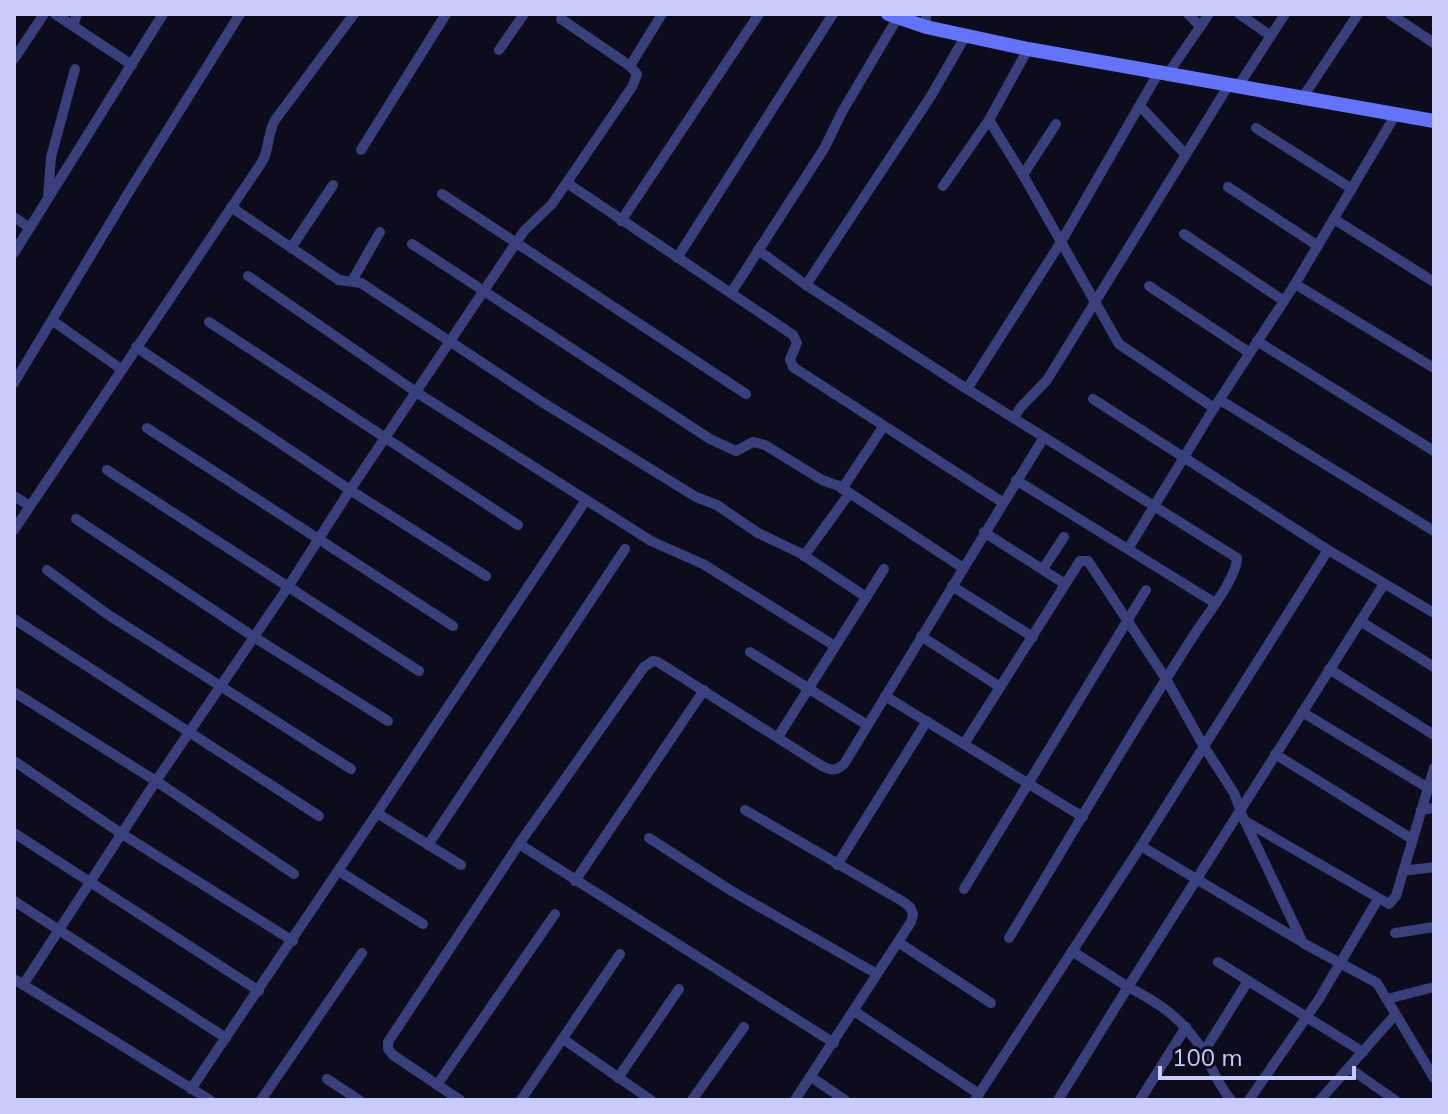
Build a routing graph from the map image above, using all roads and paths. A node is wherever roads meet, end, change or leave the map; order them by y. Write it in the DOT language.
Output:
graph roads {
  1 [pos="44,14"];
  2 [pos="55,14"];
  3 [pos="77,14"];
  4 [pos="163,14"];
  5 [pos="240,14"];
  6 [pos="354,14"];
  7 [pos="446,14"];
  8 [pos="524,14"];
  9 [pos="662,14"];
  10 [pos="759,14"];
  11 [pos="833,14"];
  12 [pos="1188,14"];
  13 [pos="1209,14"];
  14 [pos="1239,14"];
  15 [pos="1285,14"];
  16 [pos="1358,14"];
  17 [pos="1390,14"];
  18 [pos="893,16"];
  19 [pos="561,19"];
  20 [pos="926,20"];
  21 [pos="73,26"];
  22 [pos="1200,26"];
  23 [pos="966,35"];
  24 [pos="1271,36"];
  25 [pos="1434,43"];
  26 [pos="1028,49"];
  27 [pos="499,50"];
  28 [pos="14,59"];
  29 [pos="132,65"];
  30 [pos="630,66"];
  31 [pos="75,69"];
  32 [pos="1164,71"];
  33 [pos="1234,84"];
  34 [pos="1303,97"];
  35 [pos="1140,106"];
  36 [pos="1396,114"];
  37 [pos="989,120"];
  38 [pos="1434,121"];
  39 [pos="1056,124"];
  40 [pos="1256,128"];
  41 [pos="361,150"];
  42 [pos="1186,155"];
  43 [pos="1023,175"];
  44 [pos="567,183"];
  45 [pos="333,185"];
  46 [pos="943,186"];
  47 [pos="1228,187"];
  48 [pos="1352,189"];
  49 [pos="442,194"];
  50 [pos="48,199"];
  51 [pos="231,207"];
  52 [pos="14,217"];
  53 [pos="1334,219"];
  54 [pos="621,221"];
  55 [pos="30,228"];
  56 [pos="380,232"];
  57 [pos="1184,234"];
  58 [pos="1061,242"];
  59 [pos="516,243"];
  60 [pos="412,244"];
  61 [pos="1318,246"];
  62 [pos="291,248"];
  63 [pos="758,250"];
  64 [pos="14,253"];
  65 [pos="677,258"];
  66 [pos="248,276"];
  67 [pos="352,281"];
  68 [pos="1434,282"];
  69 [pos="1295,284"];
  70 [pos="806,285"];
  71 [pos="1149,286"];
  72 [pos="483,292"];
  73 [pos="731,293"];
  74 [pos="1284,301"];
  75 [pos="1095,303"];
  76 [pos="53,321"];
  77 [pos="209,322"];
  78 [pos="450,341"];
  79 [pos="1257,341"];
  80 [pos="136,347"];
  81 [pos="1250,353"];
  82 [pos="1434,368"];
  83 [pos="121,369"];
  84 [pos="14,383"];
  85 [pos="967,389"];
  86 [pos="416,392"];
  87 [pos="746,394"];
  88 [pos="1093,399"];
  89 [pos="1217,404"];
  90 [pos="1014,418"];
  91 [pos="883,427"];
  92 [pos="147,428"];
  93 [pos="1044,437"];
  94 [pos="385,439"];
  95 [pos="1434,451"];
  96 [pos="1184,458"];
  97 [pos="107,470"];
  98 [pos="1016,480"];
  99 [pos="350,490"];
  100 [pos="845,491"];
  101 [pos="14,496"];
  102 [pos="586,500"];
  103 [pos="1002,502"];
  104 [pos="30,506"];
  105 [pos="1154,506"];
  106 [pos="76,519"];
  107 [pos="518,525"];
  108 [pos="14,530"];
  109 [pos="1434,531"];
  110 [pos="984,532"];
  111 [pos="1064,537"];
  112 [pos="319,540"];
  113 [pos="625,549"];
  114 [pos="1128,549"];
  115 [pos="1328,550"];
  116 [pos="804,556"];
  117 [pos="963,568"];
  118 [pos="884,569"];
  119 [pos="1043,569"];
  120 [pos="47,570"];
  121 [pos="486,576"];
  122 [pos="1065,584"];
  123 [pos="1384,584"];
  124 [pos="952,586"];
  125 [pos="288,587"];
  126 [pos="1146,590"];
  127 [pos="866,597"];
  128 [pos="1215,603"];
  129 [pos="1434,613"];
  130 [pos="14,619"];
  131 [pos="1360,621"];
  132 [pos="1127,622"];
  133 [pos="453,626"];
  134 [pos="921,636"];
  135 [pos="254,637"];
  136 [pos="1033,637"];
  137 [pos="835,646"];
  138 [pos="750,652"];
  139 [pos="1434,667"];
  140 [pos="1329,669"];
  141 [pos="419,671"];
  142 [pos="1166,679"];
  143 [pos="220,687"];
  144 [pos="1000,687"];
  145 [pos="808,688"];
  146 [pos="704,690"];
  147 [pos="14,692"];
  148 [pos="885,696"];
  149 [pos="1302,712"];
  150 [pos="388,721"];
  151 [pos="927,721"];
  152 [pos="867,725"];
  153 [pos="189,731"];
  154 [pos="1434,735"];
  155 [pos="778,737"];
  156 [pos="964,744"];
  157 [pos="1203,745"];
  158 [pos="1275,754"];
  159 [pos="14,761"];
  160 [pos="1434,768"];
  161 [pos="351,769"];
  162 [pos="156,781"];
  163 [pos="1029,783"];
  164 [pos="1428,788"];
  165 [pos="1434,808"];
  166 [pos="1240,809"];
  167 [pos="745,810"];
  168 [pos="1421,810"];
  169 [pos="377,813"];
  170 [pos="319,816"];
  171 [pos="1083,817"];
  172 [pos="1245,821"];
  173 [pos="14,833"];
  174 [pos="122,834"];
  175 [pos="649,838"];
  176 [pos="1412,839"];
  177 [pos="519,844"];
  178 [pos="428,845"];
  179 [pos="1141,846"];
  180 [pos="461,865"];
  181 [pos="837,865"];
  182 [pos="1434,867"];
  183 [pos="339,871"];
  184 [pos="1403,871"];
  185 [pos="294,874"];
  186 [pos="1196,877"];
  187 [pos="575,881"];
  188 [pos="90,883"];
  189 [pos="964,889"];
  190 [pos="1378,899"];
  191 [pos="14,901"];
  192 [pos="555,914"];
  193 [pos="423,924"];
  194 [pos="1434,927"];
  195 [pos="59,929"];
  196 [pos="1395,933"];
  197 [pos="1009,938"];
  198 [pos="293,941"];
  199 [pos="898,942"];
  200 [pos="1303,943"];
  201 [pos="1072,951"];
  202 [pos="362,953"];
  203 [pos="620,954"];
  204 [pos="1218,962"];
  205 [pos="1342,963"];
  206 [pos="877,974"];
  207 [pos="1248,981"];
  208 [pos="19,982"];
  209 [pos="1128,987"];
  210 [pos="1434,987"];
  211 [pos="679,989"];
  212 [pos="259,991"];
  213 [pos="1387,999"];
  214 [pos="991,1003"];
  215 [pos="854,1011"];
  216 [pos="1395,1015"];
  217 [pos="1307,1017"];
  218 [pos="744,1027"];
  219 [pos="1186,1027"];
  220 [pos="226,1038"];
  221 [pos="563,1039"];
  222 [pos="834,1043"];
  223 [pos="1363,1052"];
  224 [pos="1203,1053"];
  225 [pos="1349,1068"];
  226 [pos="811,1077"];
  227 [pos="618,1078"];
  228 [pos="1434,1078"];
  229 [pos="327,1079"];
  230 [pos="437,1085"];
  231 [pos="191,1089"];
  232 [pos="977,1097"];
  233 [pos="210,1100"];
  234 [pos="261,1100"];
  235 [pos="359,1100"];
  236 [pos="460,1100"];
  237 [pos="521,1100"];
  238 [pos="651,1100"];
  239 [pos="692,1100"];
  240 [pos="795,1100"];
  241 [pos="845,1100"];
  242 [pos="1058,1100"];
  243 [pos="1140,1100"];
  244 [pos="1231,1100"];
  245 [pos="1249,1100"];
  246 [pos="1320,1100"];
  247 [pos="1395,1100"];
  1 -- 28 [label="street"];
  2 -- 21 [label="street"];
  3 -- 21 [label="street"];
  4 -- 29 [label="street"];
  5 -- 76 [label="street"];
  6 -- 51 [label="street"];
  7 -- 41 [label="street"];
  8 -- 27 [label="street"];
  9 -- 30 [label="street"];
  10 -- 54 [label="street"];
  11 -- 65 [label="street"];
  12 -- 22 [label="street"];
  13 -- 22 [label="street"];
  14 -- 24 [label="street"];
  15 -- 24 [label="street"];
  16 -- 34 [label="street"];
  17 -- 25 [label="street"];
  18 -- 20 [label="street"];
  18 -- 63 [label="street"];
  19 -- 30 [label="street"];
  20 -- 23 [label="street"];
  21 -- 29 [label="street"];
  22 -- 32 [label="street"];
  23 -- 26 [label="street"];
  23 -- 70 [label="street"];
  24 -- 33 [label="street"];
  26 -- 32 [label="street"];
  26 -- 37 [label="street"];
  29 -- 50 [label="street"];
  30 -- 44 [label="street"];
  31 -- 50 [label="street"];
  32 -- 33 [label="street"];
  32 -- 35 [label="street"];
  33 -- 34 [label="street"];
  33 -- 42 [label="street"];
  34 -- 36 [label="street"];
  35 -- 42 [label="street"];
  35 -- 58 [label="street"];
  36 -- 38 [label="street"];
  36 -- 48 [label="street"];
  37 -- 43 [label="street"];
  37 -- 46 [label="street"];
  39 -- 43 [label="street"];
  40 -- 48 [label="street"];
  42 -- 75 [label="street"];
  43 -- 58 [label="street"];
  44 -- 54 [label="street"];
  44 -- 59 [label="street"];
  45 -- 62 [label="street"];
  47 -- 61 [label="street"];
  48 -- 53 [label="street"];
  49 -- 59 [label="street"];
  50 -- 55 [label="street"];
  51 -- 62 [label="street"];
  51 -- 80 [label="street"];
  52 -- 55 [label="street"];
  53 -- 61 [label="street"];
  53 -- 68 [label="street"];
  54 -- 65 [label="street"];
  55 -- 64 [label="street"];
  56 -- 67 [label="street"];
  57 -- 74 [label="street"];
  58 -- 75 [label="street"];
  58 -- 85 [label="street"];
  59 -- 72 [label="street"];
  59 -- 87 [label="street"];
  60 -- 72 [label="street"];
  61 -- 69 [label="street"];
  62 -- 67 [label="street"];
  63 -- 70 [label="street"];
  63 -- 73 [label="street"];
  65 -- 73 [label="street"];
  66 -- 86 [label="street"];
  67 -- 78 [label="street"];
  69 -- 74 [label="street"];
  69 -- 82 [label="street"];
  70 -- 85 [label="street"];
  71 -- 81 [label="street"];
  72 -- 78 [label="street"];
  72 -- 100 [label="street"];
  73 -- 91 [label="street"];
  74 -- 79 [label="street"];
  75 -- 89 [label="street"];
  75 -- 90 [label="street"];
  76 -- 83 [label="street"];
  76 -- 84 [label="street"];
  77 -- 94 [label="street"];
  78 -- 86 [label="street"];
  78 -- 116 [label="street"];
  79 -- 81 [label="street"];
  79 -- 95 [label="street"];
  80 -- 83 [label="street"];
  80 -- 99 [label="street"];
  81 -- 89 [label="street"];
  83 -- 104 [label="street"];
  85 -- 90 [label="street"];
  86 -- 94 [label="street"];
  86 -- 102 [label="street"];
  88 -- 96 [label="street"];
  89 -- 96 [label="street"];
  89 -- 109 [label="street"];
  90 -- 93 [label="street"];
  91 -- 100 [label="street"];
  91 -- 103 [label="street"];
  92 -- 112 [label="street"];
  93 -- 98 [label="street"];
  93 -- 105 [label="street"];
  94 -- 99 [label="street"];
  94 -- 107 [label="street"];
  96 -- 105 [label="street"];
  96 -- 115 [label="street"];
  97 -- 125 [label="street"];
  98 -- 103 [label="street"];
  98 -- 114 [label="street"];
  99 -- 112 [label="street"];
  99 -- 121 [label="street"];
  100 -- 116 [label="street"];
  100 -- 117 [label="street"];
  101 -- 104 [label="street"];
  102 -- 137 [label="street"];
  102 -- 169 [label="street"];
  103 -- 110 [label="street"];
  104 -- 108 [label="street"];
  105 -- 114 [label="street"];
  105 -- 128 [label="street"];
  106 -- 135 [label="street"];
  110 -- 117 [label="street"];
  110 -- 119 [label="street"];
  111 -- 119 [label="street"];
  112 -- 125 [label="street"];
  112 -- 133 [label="street"];
  113 -- 178 [label="street"];
  114 -- 128 [label="street"];
  115 -- 123 [label="street"];
  115 -- 157 [label="street"];
  116 -- 127 [label="street"];
  117 -- 124 [label="street"];
  118 -- 127 [label="street"];
  119 -- 122 [label="street"];
  120 -- 143 [label="street"];
  122 -- 132 [label="street"];
  122 -- 136 [label="street"];
  123 -- 129 [label="street"];
  123 -- 131 [label="street"];
  124 -- 134 [label="street"];
  124 -- 136 [label="street"];
  125 -- 135 [label="street"];
  125 -- 141 [label="street"];
  126 -- 132 [label="street"];
  127 -- 137 [label="street"];
  128 -- 142 [label="street"];
  130 -- 153 [label="street"];
  131 -- 139 [label="street"];
  131 -- 140 [label="street"];
  132 -- 142 [label="street"];
  132 -- 163 [label="street"];
  134 -- 144 [label="street"];
  134 -- 148 [label="street"];
  135 -- 143 [label="street"];
  135 -- 150 [label="street"];
  136 -- 144 [label="street"];
  137 -- 145 [label="street"];
  138 -- 145 [label="street"];
  140 -- 149 [label="street"];
  140 -- 154 [label="street"];
  142 -- 157 [label="street"];
  142 -- 171 [label="street"];
  143 -- 153 [label="street"];
  143 -- 161 [label="street"];
  144 -- 156 [label="street"];
  145 -- 152 [label="street"];
  145 -- 155 [label="street"];
  146 -- 155 [label="street"];
  146 -- 177 [label="street"];
  146 -- 187 [label="street"];
  147 -- 162 [label="street"];
  148 -- 151 [label="street"];
  148 -- 152 [label="street"];
  149 -- 158 [label="street"];
  149 -- 164 [label="street"];
  151 -- 156 [label="street"];
  151 -- 181 [label="street"];
  152 -- 155 [label="street"];
  153 -- 162 [label="street"];
  153 -- 170 [label="street"];
  156 -- 163 [label="street"];
  157 -- 166 [label="street"];
  157 -- 179 [label="street"];
  158 -- 166 [label="street"];
  158 -- 176 [label="street"];
  159 -- 174 [label="street"];
  160 -- 164 [label="street"];
  162 -- 174 [label="street"];
  162 -- 185 [label="street"];
  163 -- 171 [label="street"];
  163 -- 189 [label="street"];
  164 -- 168 [label="street"];
  165 -- 168 [label="street"];
  166 -- 172 [label="street"];
  166 -- 186 [label="street"];
  167 -- 181 [label="street"];
  168 -- 176 [label="street"];
  169 -- 178 [label="street"];
  169 -- 183 [label="street"];
  171 -- 197 [label="street"];
  172 -- 190 [label="street"];
  172 -- 200 [label="street"];
  173 -- 188 [label="street"];
  174 -- 188 [label="street"];
  174 -- 198 [label="street"];
  175 -- 206 [label="street"];
  176 -- 184 [label="street"];
  177 -- 187 [label="street"];
  177 -- 230 [label="street"];
  178 -- 180 [label="street"];
  179 -- 186 [label="street"];
  179 -- 201 [label="street"];
  181 -- 199 [label="street"];
  182 -- 184 [label="street"];
  183 -- 193 [label="street"];
  183 -- 198 [label="street"];
  184 -- 190 [label="street"];
  186 -- 200 [label="street"];
  186 -- 209 [label="street"];
  187 -- 222 [label="street"];
  188 -- 195 [label="street"];
  188 -- 212 [label="street"];
  190 -- 205 [label="street"];
  191 -- 195 [label="street"];
  192 -- 230 [label="street"];
  194 -- 196 [label="street"];
  195 -- 208 [label="street"];
  195 -- 220 [label="street"];
  198 -- 212 [label="street"];
  199 -- 206 [label="street"];
  199 -- 214 [label="street"];
  200 -- 205 [label="street"];
  201 -- 209 [label="street"];
  201 -- 232 [label="street"];
  202 -- 234 [label="street"];
  203 -- 221 [label="street"];
  204 -- 207 [label="street"];
  205 -- 213 [label="street"];
  205 -- 217 [label="street"];
  206 -- 215 [label="street"];
  207 -- 217 [label="street"];
  207 -- 224 [label="street"];
  208 -- 231 [label="street"];
  209 -- 219 [label="street"];
  209 -- 242 [label="street"];
  210 -- 213 [label="street"];
  211 -- 227 [label="street"];
  212 -- 220 [label="street"];
  213 -- 216 [label="street"];
  215 -- 222 [label="street"];
  215 -- 232 [label="street"];
  216 -- 223 [label="street"];
  216 -- 228 [label="street"];
  217 -- 223 [label="street"];
  217 -- 245 [label="street"];
  218 -- 239 [label="street"];
  219 -- 224 [label="street"];
  219 -- 243 [label="street"];
  220 -- 231 [label="street"];
  221 -- 227 [label="street"];
  221 -- 237 [label="street"];
  222 -- 226 [label="street"];
  223 -- 225 [label="street"];
  224 -- 244 [label="street"];
  225 -- 246 [label="street"];
  225 -- 247 [label="street"];
  226 -- 240 [label="street"];
  226 -- 241 [label="street"];
  227 -- 238 [label="street"];
  229 -- 235 [label="street"];
  230 -- 236 [label="street"];
  231 -- 233 [label="street"];
}
